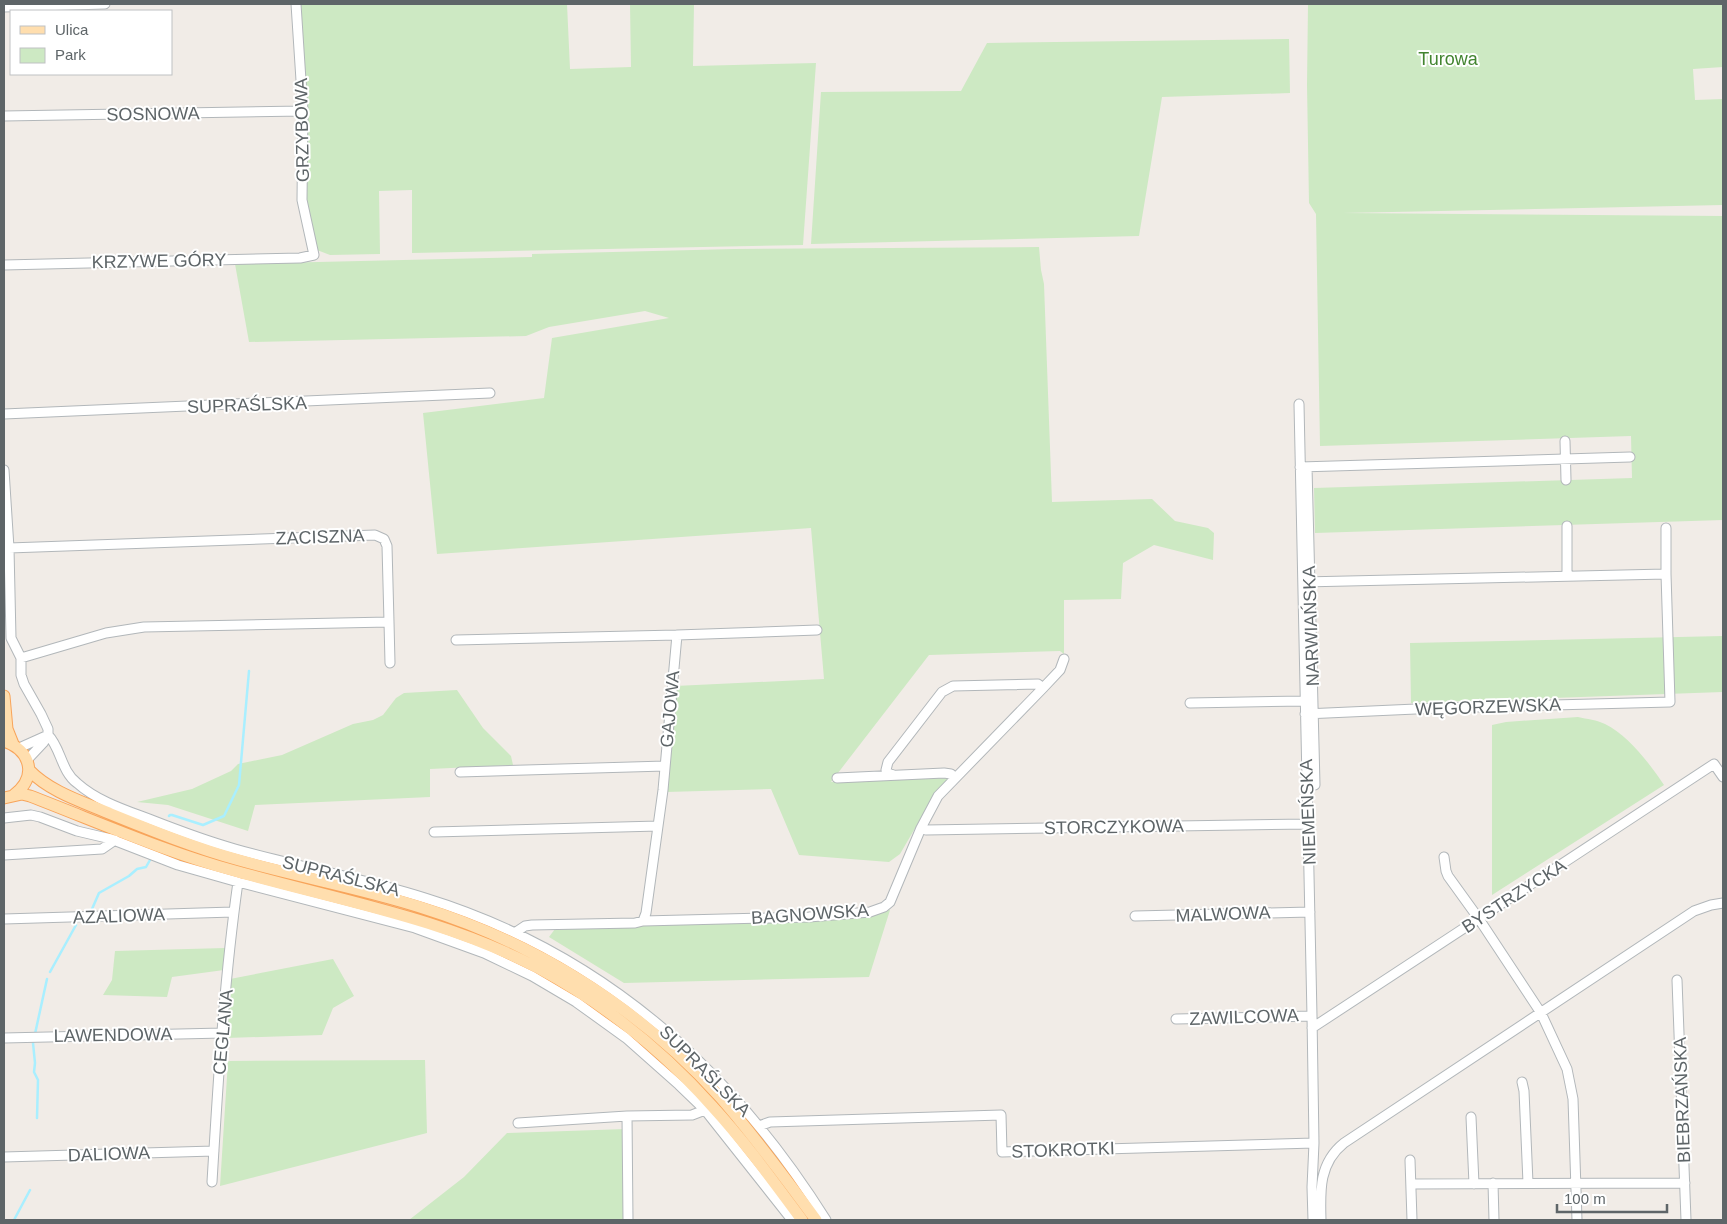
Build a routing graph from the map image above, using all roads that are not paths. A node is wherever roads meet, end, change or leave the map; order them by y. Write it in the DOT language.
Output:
graph roads {
  1 [pos="105,4"];
  2 [pos="296,4"];
  3 [pos="4,7"];
  4 [pos="303,111"];
  5 [pos="4,116"];
  6 [pos="314,255"];
  7 [pos="4,265"];
  8 [pos="490,393"];
  9 [pos="1298,404"];
  10 [pos="4,414"];
  11 [pos="1565,441"];
  12 [pos="1630,457"];
  13 [pos="1566,460"];
  14 [pos="1303,467"];
  15 [pos="4,470"];
  16 [pos="1566,480"];
  17 [pos="1567,526"];
  18 [pos="1666,528"];
  19 [pos="9,548"];
  20 [pos="1666,574"];
  21 [pos="1567,576"];
  22 [pos="1306,582"];
  23 [pos="389,622"];
  24 [pos="817,630"];
  25 [pos="677,635"];
  26 [pos="456,640"];
  27 [pos="21,658"];
  28 [pos="1064,659"];
  29 [pos="390,663"];
  30 [pos="1043,688"];
  31 [pos="4,696"];
  32 [pos="1305,701"];
  33 [pos="1190,703"];
  34 [pos="1309,714"];
  35 [pos="48,735"];
  36 [pos="12,744"];
  37 [pos="28,765"];
  38 [pos="665,766"];
  39 [pos="460,772"];
  40 [pos="893,775"];
  41 [pos="1723,777"];
  42 [pos="837,778"];
  43 [pos="955,778"];
  44 [pos="1315,785"];
  45 [pos="9,796"];
  46 [pos="4,818"];
  47 [pos="1308,824"];
  48 [pos="658,826"];
  49 [pos="921,828"];
  50 [pos="434,832"];
  51 [pos="115,840"];
  52 [pos="4,855"];
  53 [pos="1444,857"];
  54 [pos="238,882"];
  55 [pos="1723,903"];
  56 [pos="233,912"];
  57 [pos="1310,912"];
  58 [pos="1135,916"];
  59 [pos="4,919"];
  60 [pos="1479,919"];
  61 [pos="643,921"];
  62 [pos="516,932"];
  63 [pos="1677,980"];
  64 [pos="1541,1012"];
  65 [pos="1312,1016"];
  66 [pos="1176,1019"];
  67 [pos="1312,1028"];
  68 [pos="223,1033"];
  69 [pos="4,1038"];
  70 [pos="1522,1082"];
  71 [pos="705,1110"];
  72 [pos="627,1116"];
  73 [pos="1471,1117"];
  74 [pos="518,1123"];
  75 [pos="759,1126"];
  76 [pos="1314,1143"];
  77 [pos="214,1150"];
  78 [pos="4,1157"];
  79 [pos="1410,1160"];
  80 [pos="212,1182"];
  81 [pos="1493,1183"];
  82 [pos="1528,1183"];
  83 [pos="1576,1183"];
  84 [pos="1684,1183"];
  85 [pos="1411,1184"];
  86 [pos="1474,1184"];
  87 [pos="628,1220"];
  88 [pos="792,1220"];
  89 [pos="802,1220"];
  90 [pos="816,1220"];
  91 [pos="826,1220"];
  92 [pos="1313,1220"];
  93 [pos="1321,1220"];
  94 [pos="1412,1220"];
  95 [pos="1494,1220"];
  96 [pos="1577,1220"];
  97 [pos="1686,1220"];
  1 -- 3 [label="street"];
  2 -- 4 [label="street, GRZYBOWA"];
  4 -- 5 [label="street, SOSNOWA"];
  4 -- 6 [label="street, GRZYBOWA"];
  6 -- 7 [label="street, KRZYWE GÓRY"];
  8 -- 10 [label="street, SUPRAŚLSKA"];
  9 -- 14 [label="street, NIEMEŃSKA"];
  11 -- 13 [label="street"];
  12 -- 13 [label="street"];
  13 -- 14 [label="street"];
  13 -- 16 [label="street"];
  14 -- 22 [label="street, NIEMEŃSKA"];
  15 -- 19 [label="street, SUPRAŚLSKA"];
  17 -- 21 [label="street"];
  18 -- 20 [label="street"];
  19 -- 23 [label="street, ZACISZNA"];
  19 -- 27 [label="street, SUPRAŚLSKA"];
  20 -- 21 [label="street"];
  20 -- 34 [label="street, WĘGORZEWSKA"];
  21 -- 22 [label="street"];
  22 -- 32 [label="street, NIEMEŃSKA"];
  22 -- 34 [label="street, NARWIAŃSKA"];
  23 -- 27 [label="street"];
  23 -- 29 [label="street"];
  24 -- 25 [label="street"];
  25 -- 26 [label="street"];
  25 -- 38 [label="street, GAJOWA"];
  27 -- 35 [label="street, SUPRAŚLSKA"];
  28 -- 30 [label="street, BAGNOWSKA"];
  30 -- 40 [label="street"];
  30 -- 43 [label="street, BAGNOWSKA"];
  31 -- 36 [label="main road"];
  32 -- 33 [label="street"];
  32 -- 34 [label="street, NIEMEŃSKA"];
  34 -- 44 [label="street, NARWIAŃSKA"];
  34 -- 47 [label="street, NIEMEŃSKA"];
  35 -- 36 [label="street"];
  35 -- 37 [label="street"];
  35 -- 62 [label="street, SUPRAŚLSKA"];
  36 -- 37 [label="main road"];
  37 -- 45 [label="main road"];
  37 -- 90 [label="main road"];
  38 -- 39 [label="street"];
  38 -- 48 [label="street, GAJOWA"];
  40 -- 42 [label="street"];
  40 -- 43 [label="street"];
  41 -- 60 [label="street, BYSTRZYCKA"];
  43 -- 49 [label="street, BAGNOWSKA"];
  45 -- 89 [label="main road"];
  46 -- 51 [label="street, SUPRAŚLSKA"];
  47 -- 49 [label="street, STORCZYKOWA"];
  47 -- 57 [label="street, NIEMEŃSKA"];
  48 -- 50 [label="street"];
  48 -- 61 [label="street, GAJOWA"];
  49 -- 61 [label="street, BAGNOWSKA"];
  51 -- 52 [label="street"];
  51 -- 54 [label="street, SUPRAŚLSKA"];
  53 -- 60 [label="street"];
  54 -- 56 [label="street, CEGLANA"];
  54 -- 71 [label="street, SUPRAŚLSKA"];
  55 -- 64 [label="street"];
  56 -- 59 [label="street, AZALIOWA"];
  56 -- 68 [label="street, CEGLANA"];
  57 -- 58 [label="street, MALWOWA"];
  57 -- 65 [label="street, NIEMEŃSKA"];
  60 -- 64 [label="street"];
  60 -- 67 [label="street, BYSTRZYCKA"];
  61 -- 62 [label="street, BAGNOWSKA"];
  62 -- 75 [label="street, SUPRAŚLSKA"];
  63 -- 84 [label="street, BIEBRZAŃSKA"];
  64 -- 83 [label="street"];
  64 -- 93 [label="street"];
  65 -- 66 [label="street, ZAWILCOWA"];
  65 -- 67 [label="street, NIEMEŃSKA"];
  67 -- 76 [label="street, NIEMEŃSKA"];
  68 -- 69 [label="street, LAWENDOWA"];
  68 -- 77 [label="street, CEGLANA"];
  70 -- 82 [label="street"];
  71 -- 72 [label="street"];
  71 -- 88 [label="street, SUPRAŚLSKA"];
  72 -- 74 [label="street"];
  72 -- 87 [label="street"];
  73 -- 86 [label="street"];
  75 -- 76 [label="street, STOKROTKI"];
  75 -- 91 [label="street, SUPRAŚLSKA"];
  76 -- 92 [label="street, NIEMEŃSKA"];
  77 -- 78 [label="street, DALIOWA"];
  77 -- 80 [label="street, CEGLANA"];
  79 -- 85 [label="street"];
  81 -- 82 [label="street"];
  81 -- 86 [label="street"];
  81 -- 95 [label="street"];
  82 -- 83 [label="street"];
  83 -- 84 [label="street"];
  83 -- 96 [label="street"];
  84 -- 97 [label="street, BIEBRZAŃSKA"];
  85 -- 86 [label="street"];
  85 -- 94 [label="street"];
}
